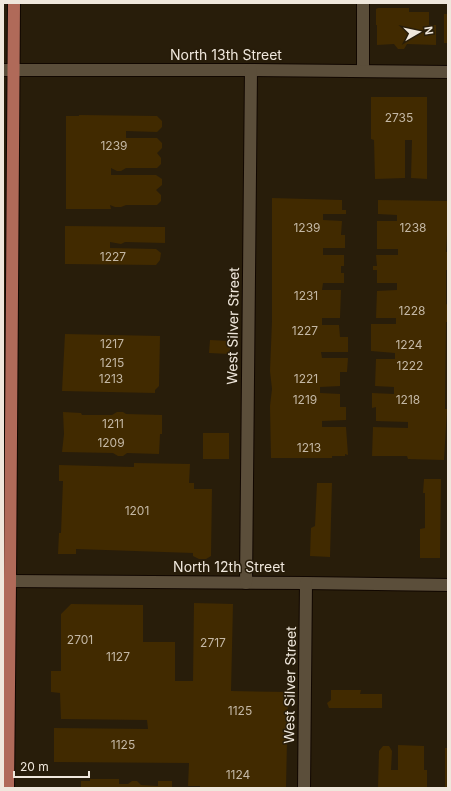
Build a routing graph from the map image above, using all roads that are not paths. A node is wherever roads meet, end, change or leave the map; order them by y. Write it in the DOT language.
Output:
graph roads {
  1 [pos="14,3"];
  2 [pos="363,3"];
  3 [pos="8,70"];
  4 [pos="251,70"];
  5 [pos="363,71"];
  6 [pos="448,72"];
  7 [pos="10,581"];
  8 [pos="246,582"];
  9 [pos="306,583"];
  10 [pos="448,585"];
  11 [pos="8,788"];
  12 [pos="304,788"];
  1 -- 3 [label="main road"];
  2 -- 5 [label="street"];
  3 -- 4 [label="street, North 13th Street"];
  3 -- 7 [label="main road"];
  4 -- 5 [label="street, North 13th Street"];
  4 -- 8 [label="street, West Silver Street"];
  5 -- 6 [label="street, North 13th Street"];
  7 -- 8 [label="street, North 12th Street"];
  7 -- 11 [label="main road"];
  8 -- 9 [label="street, North 12th Street"];
  9 -- 10 [label="street, North 12th Street"];
  9 -- 12 [label="street, West Silver Street"];
}
